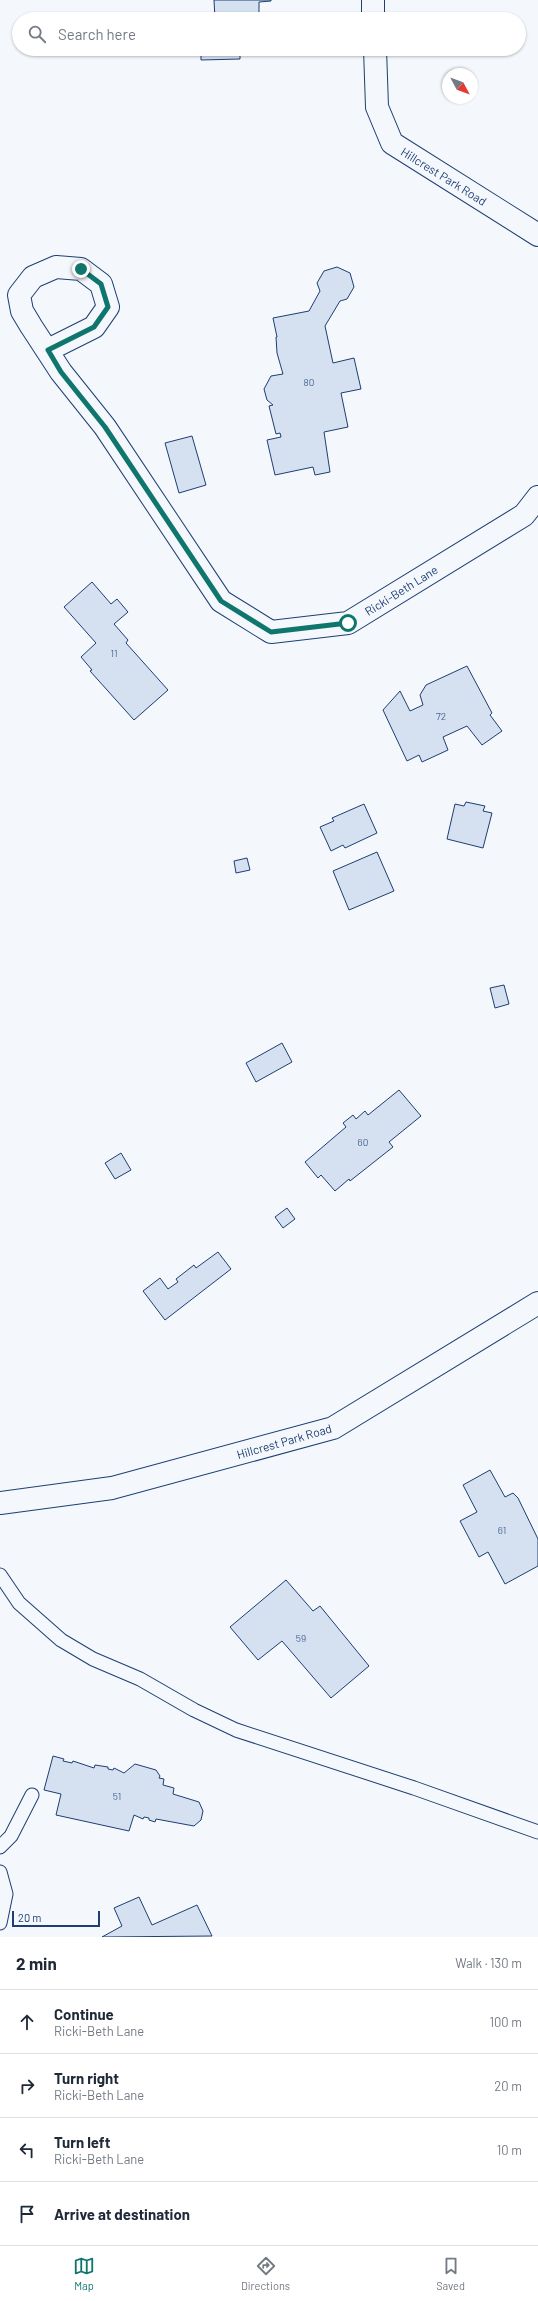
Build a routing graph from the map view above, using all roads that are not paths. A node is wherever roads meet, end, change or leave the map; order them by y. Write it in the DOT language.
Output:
graph roads {
  1 [pos="373,0"];
  2 [pos="373,12"];
  3 [pos="375,56"];
  4 [pos="538,235"];
  5 [pos="48,350"];
  6 [pos="538,497"];
  7 [pos="531,514"];
  8 [pos="538,1303"];
  9 [pos="0,1503"];
  10 [pos="0,1576"];
  11 [pos="32,1795"];
  12 [pos="538,1832"];
  13 [pos="0,1847"];
  14 [pos="0,1872"];
  15 [pos="0,1923"];
  1 -- 2 [label="street"];
  3 -- 4 [label="street, Hillcrest Park Road"];
  5 -- 7 [label="street, Ricki-Beth Lane"];
  6 -- 7 [label="street, Ricki-Beth Lane"];
  8 -- 9 [label="street, Hillcrest Park Road"];
  10 -- 12 [label="lane"];
  11 -- 13 [label="lane"];
  14 -- 15 [label="lane"];
}
